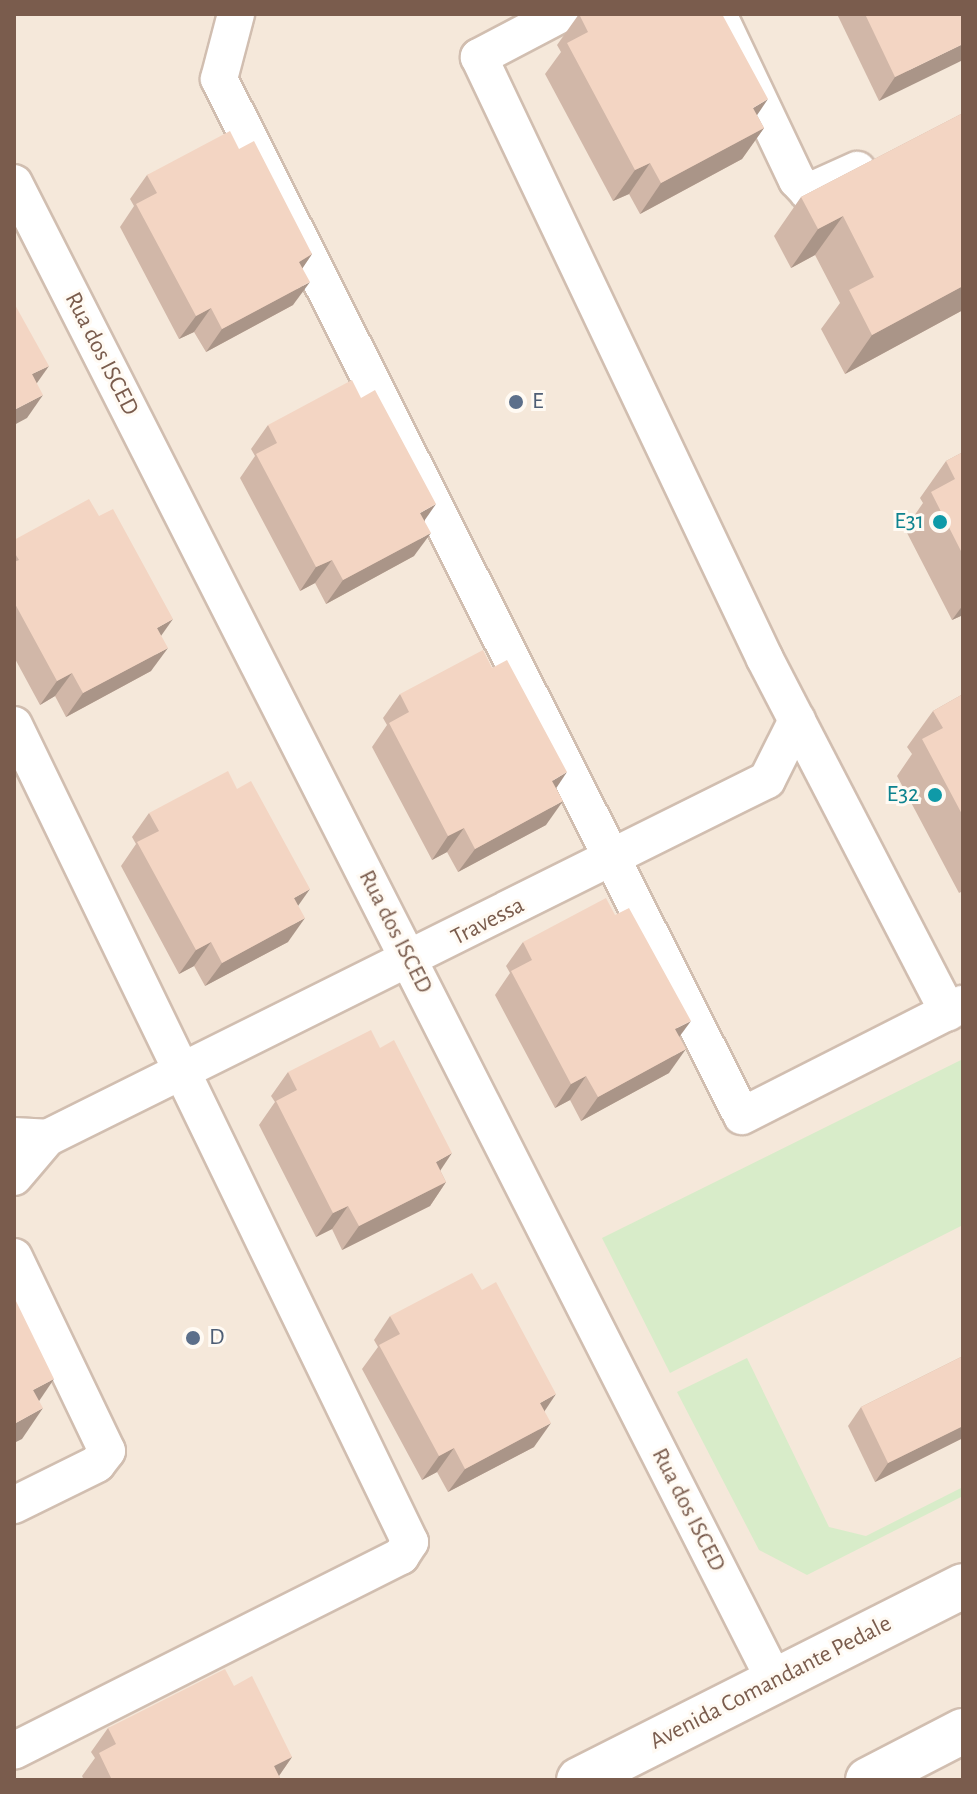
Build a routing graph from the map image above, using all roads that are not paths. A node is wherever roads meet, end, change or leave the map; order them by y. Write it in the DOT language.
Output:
graph roads {
  1 [pos="236,14"];
  2 [pos="561,14"];
  3 [pos="718,14"];
  4 [pos="892,152"];
  5 [pos="14,183"];
  6 [pos="797,720"];
  7 [pos="14,725"];
  8 [pos="767,780"];
  9 [pos="830,787"];
  10 [pos="608,859"];
  11 [pos="410,962"];
  12 [pos="955,1008"];
  13 [pos="181,1073"];
  14 [pos="30,1137"];
  15 [pos="14,1177"];
  16 [pos="14,1257"];
  17 [pos="14,1505"];
  18 [pos="963,1586"];
  19 [pos="775,1681"];
  20 [pos="963,1731"];
  21 [pos="14,1751"];
  22 [pos="579,1780"];
  23 [pos="868,1780"];
  1 -- 10 [label="street"];
  2 -- 6 [label="street"];
  3 -- 4 [label="street"];
  5 -- 11 [label="street, Rua dos ISCED"];
  6 -- 8 [label="street"];
  6 -- 9 [label="street"];
  7 -- 13 [label="street"];
  8 -- 9 [label="street"];
  8 -- 10 [label="street, Travessa"];
  9 -- 12 [label="street"];
  10 -- 11 [label="street, Travessa"];
  10 -- 12 [label="street"];
  11 -- 13 [label="street, Travessa"];
  11 -- 19 [label="street, Rua dos ISCED"];
  13 -- 14 [label="street, Travessa"];
  13 -- 21 [label="street"];
  14 -- 15 [label="street"];
  16 -- 17 [label="street"];
  18 -- 19 [label="street, Avenida Comandante Pedale"];
  19 -- 22 [label="street, Avenida Comandante Pedale"];
  20 -- 23 [label="street"];
}
